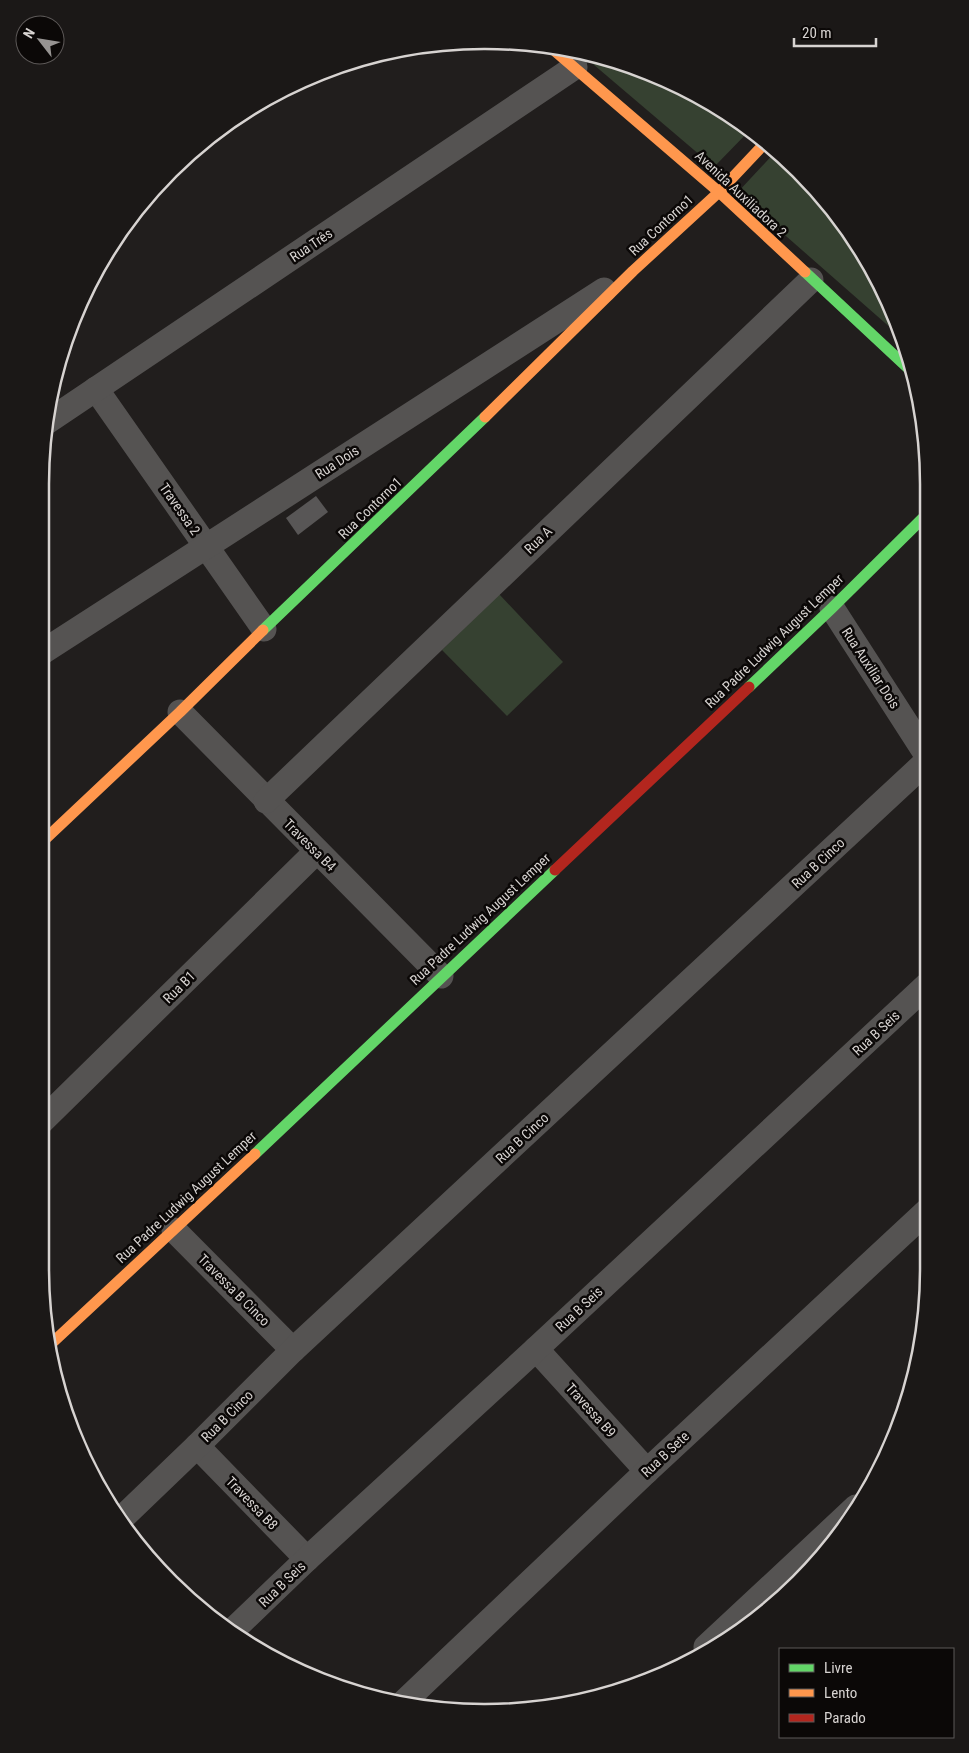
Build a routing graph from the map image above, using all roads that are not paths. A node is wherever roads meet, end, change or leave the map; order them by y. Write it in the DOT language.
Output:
graph roads {
  1 [pos="561,55"];
  2 [pos="575,67"];
  3 [pos="761,148"];
  4 [pos="718,192"];
  5 [pos="633,272"];
  6 [pos="811,280"];
  7 [pos="902,363"];
  8 [pos="96,389"];
  9 [pos="54,417"];
  10 [pos="920,520"];
  11 [pos="206,546"];
  12 [pos="832,608"];
  13 [pos="264,629"];
  14 [pos="49,648"];
  15 [pos="180,712"];
  16 [pos="920,745"];
  17 [pos="920,768"];
  18 [pos="266,801"];
  19 [pos="49,836"];
  20 [pos="317,851"];
  21 [pos="441,976"];
  22 [pos="920,992"];
  23 [pos="49,1114"];
  24 [pos="920,1217"];
  25 [pos="174,1230"];
  26 [pos="55,1341"];
  27 [pos="293,1350"];
  28 [pos="536,1350"];
  29 [pos="198,1446"];
  30 [pos="647,1471"];
  31 [pos="125,1515"];
  32 [pos="827,1538"];
  33 [pos="307,1560"];
  34 [pos="771,1597"];
  35 [pos="756,1609"];
  36 [pos="236,1627"];
  37 [pos="731,1628"];
  38 [pos="409,1698"];
  1 -- 2 [label="street, Avenida Auxiliadora 2"];
  2 -- 4 [label="street, Avenida Auxiliadora 2"];
  2 -- 8 [label="street, Rua Três"];
  3 -- 4 [label="street, Rua Contorno1"];
  4 -- 5 [label="street, Rua Contorno1"];
  4 -- 6 [label="street, Avenida Auxiliadora 2"];
  5 -- 11 [label="street, Rua Dois"];
  5 -- 13 [label="street, Rua Contorno1"];
  6 -- 7 [label="street, Avenida Auxiliadora 2"];
  6 -- 18 [label="street, Rua A"];
  8 -- 9 [label="street, Rua Três"];
  8 -- 11 [label="street, Travessa 2"];
  10 -- 12 [label="street, Rua Padre Ludwig August Lemper"];
  11 -- 13 [label="street, Travessa 2"];
  11 -- 14 [label="street, Rua Dois"];
  12 -- 16 [label="street, Rua Auxiliar Dois"];
  12 -- 21 [label="street, Rua Padre Ludwig August Lemper"];
  13 -- 15 [label="street, Rua Contorno1"];
  15 -- 18 [label="street, Travessa B4"];
  15 -- 19 [label="street, Rua Contorno1"];
  17 -- 27 [label="street, Rua B Cinco"];
  18 -- 20 [label="street, Travessa B4"];
  20 -- 21 [label="street, Travessa B4"];
  20 -- 23 [label="street, Rua B1"];
  21 -- 25 [label="street, Rua Padre Ludwig August Lemper"];
  22 -- 28 [label="street, Rua B Seis"];
  24 -- 30 [label="street, Rua B Sete"];
  25 -- 26 [label="street, Rua Padre Ludwig August Lemper"];
  25 -- 27 [label="street, Travessa B Cinco"];
  27 -- 29 [label="street, Rua B Cinco"];
  28 -- 30 [label="street, Travessa B9"];
  28 -- 33 [label="street, Rua B Seis"];
  29 -- 31 [label="street, Rua B Cinco"];
  29 -- 33 [label="street, Travessa B8"];
  30 -- 38 [label="street, Rua B Sete"];
  32 -- 34 [label="street"];
  33 -- 36 [label="street, Rua B Seis"];
  35 -- 37 [label="street"];
}
